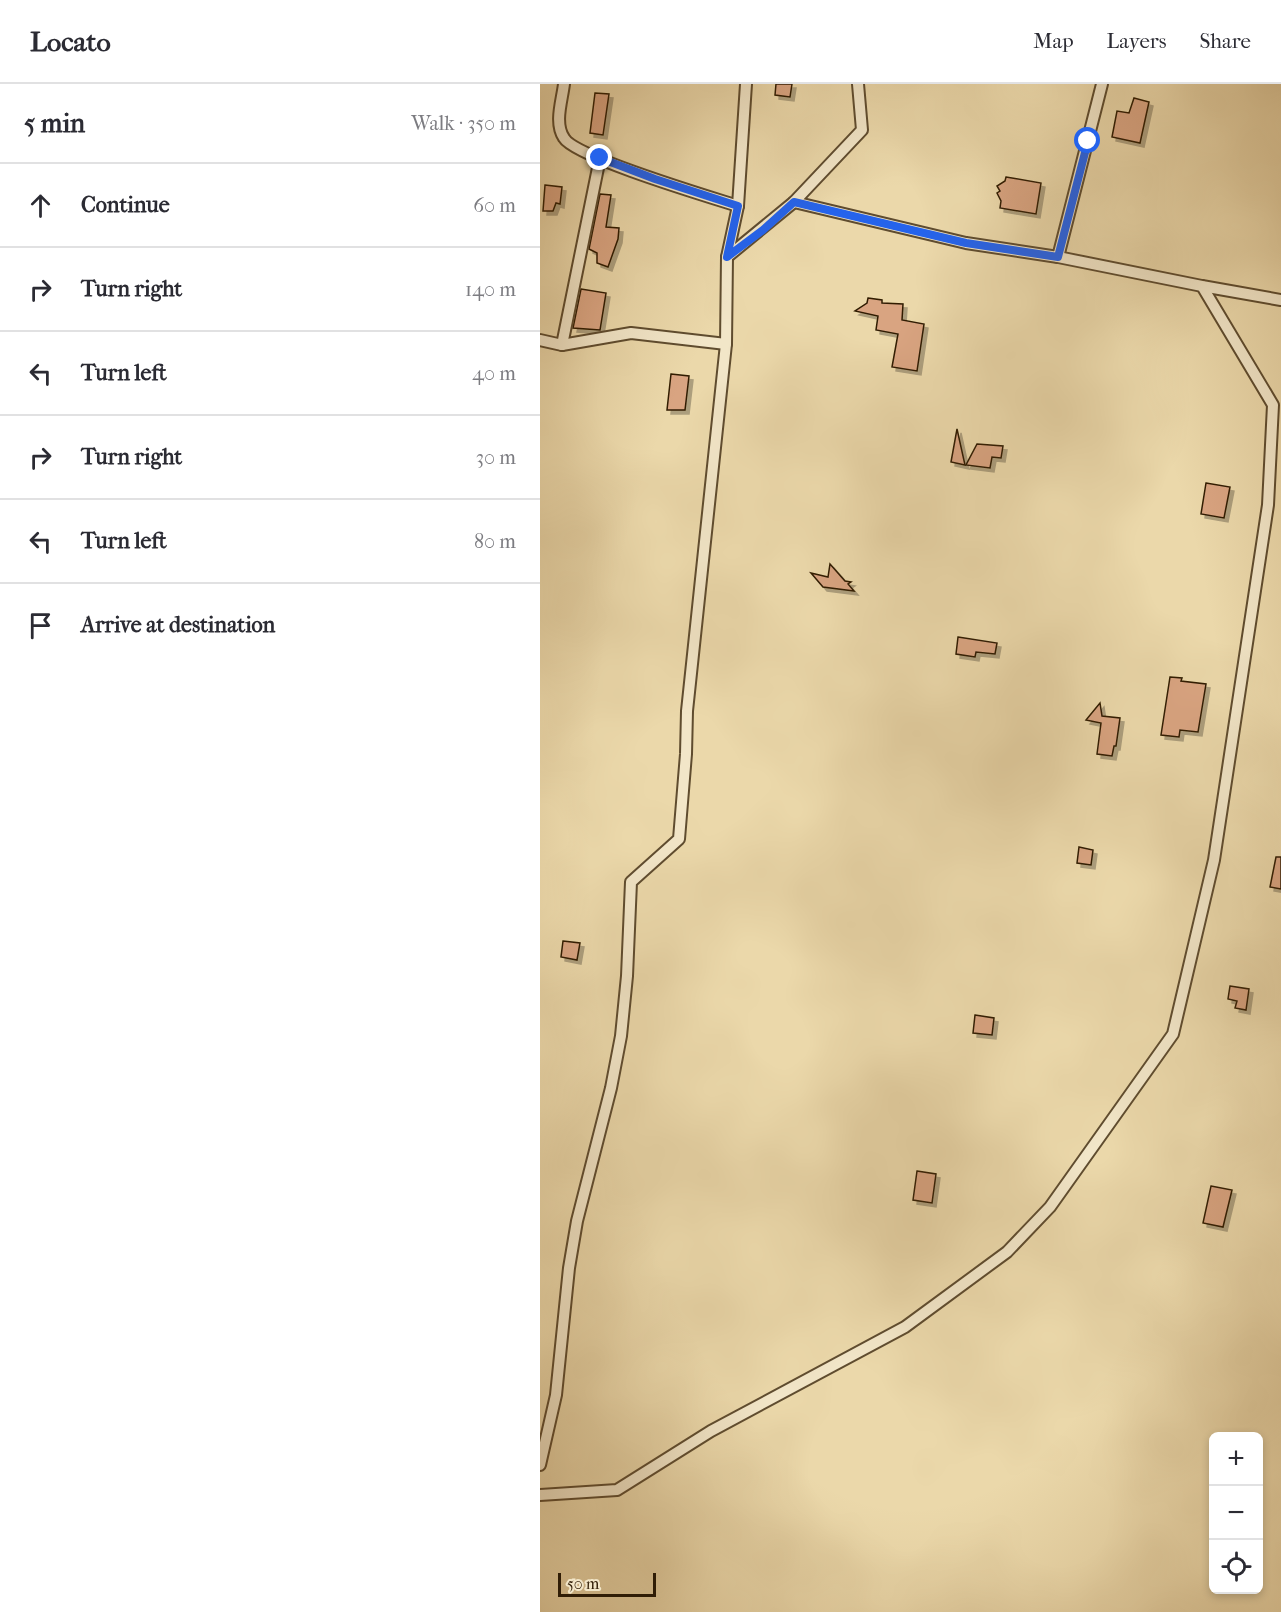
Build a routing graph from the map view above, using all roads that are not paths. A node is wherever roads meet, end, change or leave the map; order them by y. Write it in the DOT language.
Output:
graph roads {
  1 [pos="564,84"];
  2 [pos="746,84"];
  3 [pos="858,84"];
  4 [pos="1102,84"];
  5 [pos="600,158"];
  6 [pos="794,202"];
  7 [pos="738,206"];
  8 [pos="727,257"];
  9 [pos="1058,257"];
  10 [pos="1202,286"];
  11 [pos="1281,300"];
  12 [pos="540,340"];
  13 [pos="726,344"];
  14 [pos="562,345"];
  15 [pos="540,1464"];
  16 [pos="540,1495"];
  1 -- 5 [label="street"];
  2 -- 7 [label="street"];
  3 -- 6 [label="street"];
  4 -- 9 [label="street"];
  5 -- 7 [label="street"];
  5 -- 14 [label="street"];
  6 -- 8 [label="street"];
  6 -- 9 [label="street"];
  7 -- 8 [label="street"];
  8 -- 13 [label="street"];
  9 -- 10 [label="street"];
  10 -- 11 [label="street"];
  10 -- 16 [label="street"];
  12 -- 14 [label="street"];
  13 -- 14 [label="street"];
  13 -- 15 [label="street"];
}
